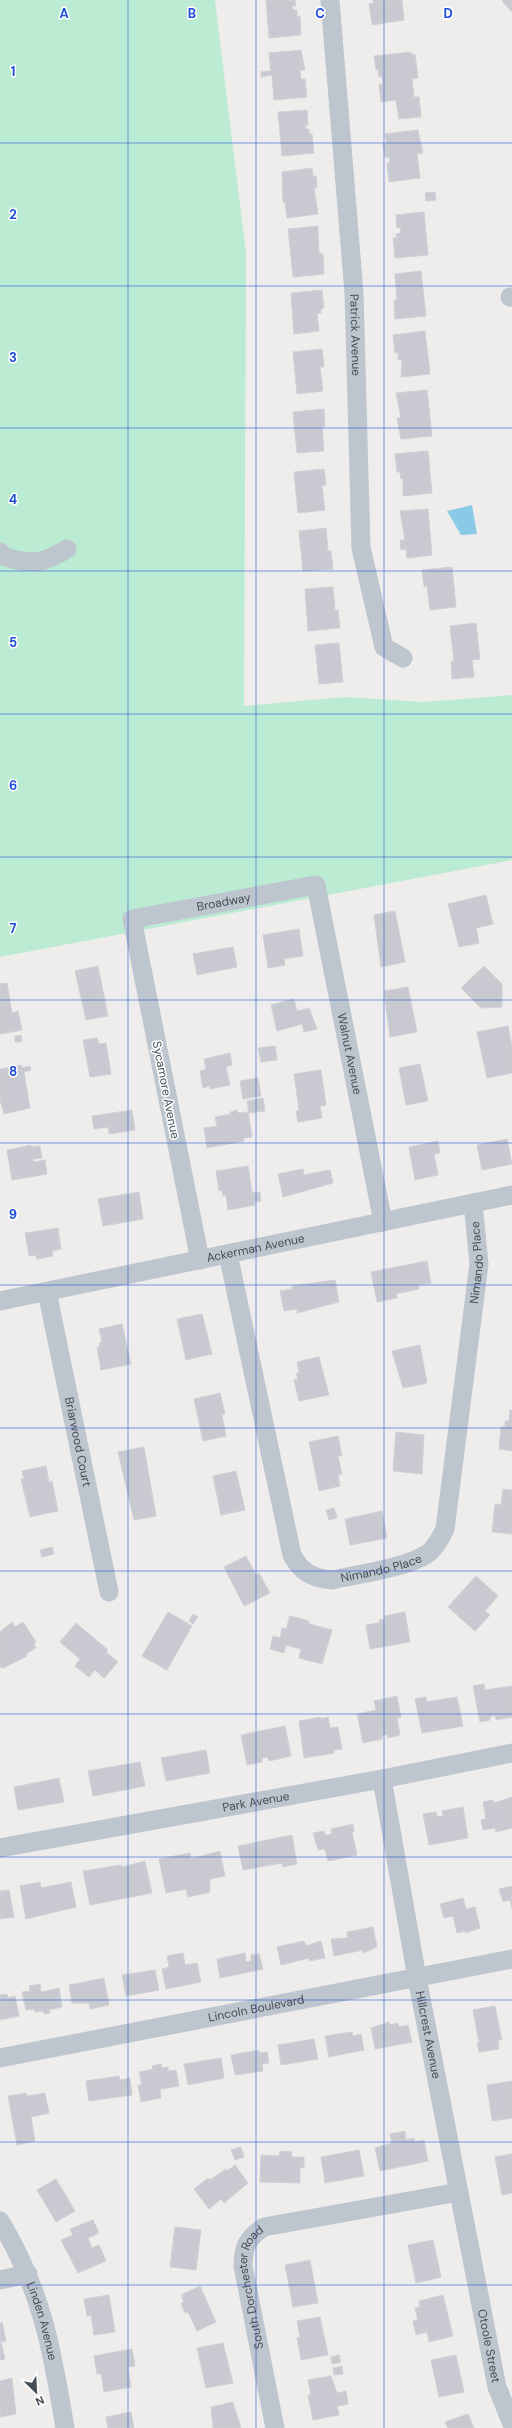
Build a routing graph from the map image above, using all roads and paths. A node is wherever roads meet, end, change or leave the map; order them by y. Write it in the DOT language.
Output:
graph roads {
  1 [pos="330,0"];
  2 [pos="67,549"];
  3 [pos="0,552"];
  4 [pos="403,658"];
  5 [pos="316,885"];
  6 [pos="132,919"];
  7 [pos="512,1195"];
  8 [pos="473,1203"];
  9 [pos="383,1222"];
  10 [pos="228,1254"];
  11 [pos="200,1260"];
  12 [pos="47,1292"];
  13 [pos="0,1301"];
  14 [pos="109,1592"];
  15 [pos="512,1753"];
  16 [pos="382,1779"];
  17 [pos="0,1848"];
  18 [pos="512,1959"];
  19 [pos="417,1978"];
  20 [pos="0,2058"];
  21 [pos="459,2192"];
  22 [pos="0,2221"];
  23 [pos="28,2274"];
  24 [pos="0,2280"];
  25 [pos="478,2290"];
  26 [pos="512,2424"];
  27 [pos="65,2428"];
  28 [pos="275,2428"];
  1 -- 4 [label="street, Patrick Avenue"];
  2 -- 3 [label="street"];
  5 -- 6 [label="street, Broadway"];
  5 -- 9 [label="street, Walnut Avenue"];
  6 -- 11 [label="street, Sycamore Avenue"];
  7 -- 8 [label="street, Ackerman Avenue"];
  8 -- 9 [label="street, Ackerman Avenue"];
  8 -- 10 [label="street, Nimando Place"];
  9 -- 10 [label="street, Ackerman Avenue"];
  10 -- 11 [label="street, Ackerman Avenue"];
  11 -- 12 [label="street, Ackerman Avenue"];
  12 -- 13 [label="street, Ackerman Avenue"];
  12 -- 14 [label="street, Briarwood Court"];
  15 -- 16 [label="street, Park Avenue"];
  16 -- 17 [label="street, Park Avenue"];
  16 -- 19 [label="street, Hillcrest Avenue"];
  18 -- 19 [label="street, Lincoln Boulevard"];
  19 -- 20 [label="street, Lincoln Boulevard"];
  19 -- 21 [label="street, Hillcrest Avenue"];
  21 -- 25 [label="street, Hillcrest Avenue"];
  21 -- 28 [label="street, South Dorchester Road"];
  22 -- 23 [label="street, Linden Avenue"];
  23 -- 24 [label="street"];
  23 -- 27 [label="street, Linden Avenue"];
  25 -- 26 [label="street, Otoole Street"];
}
